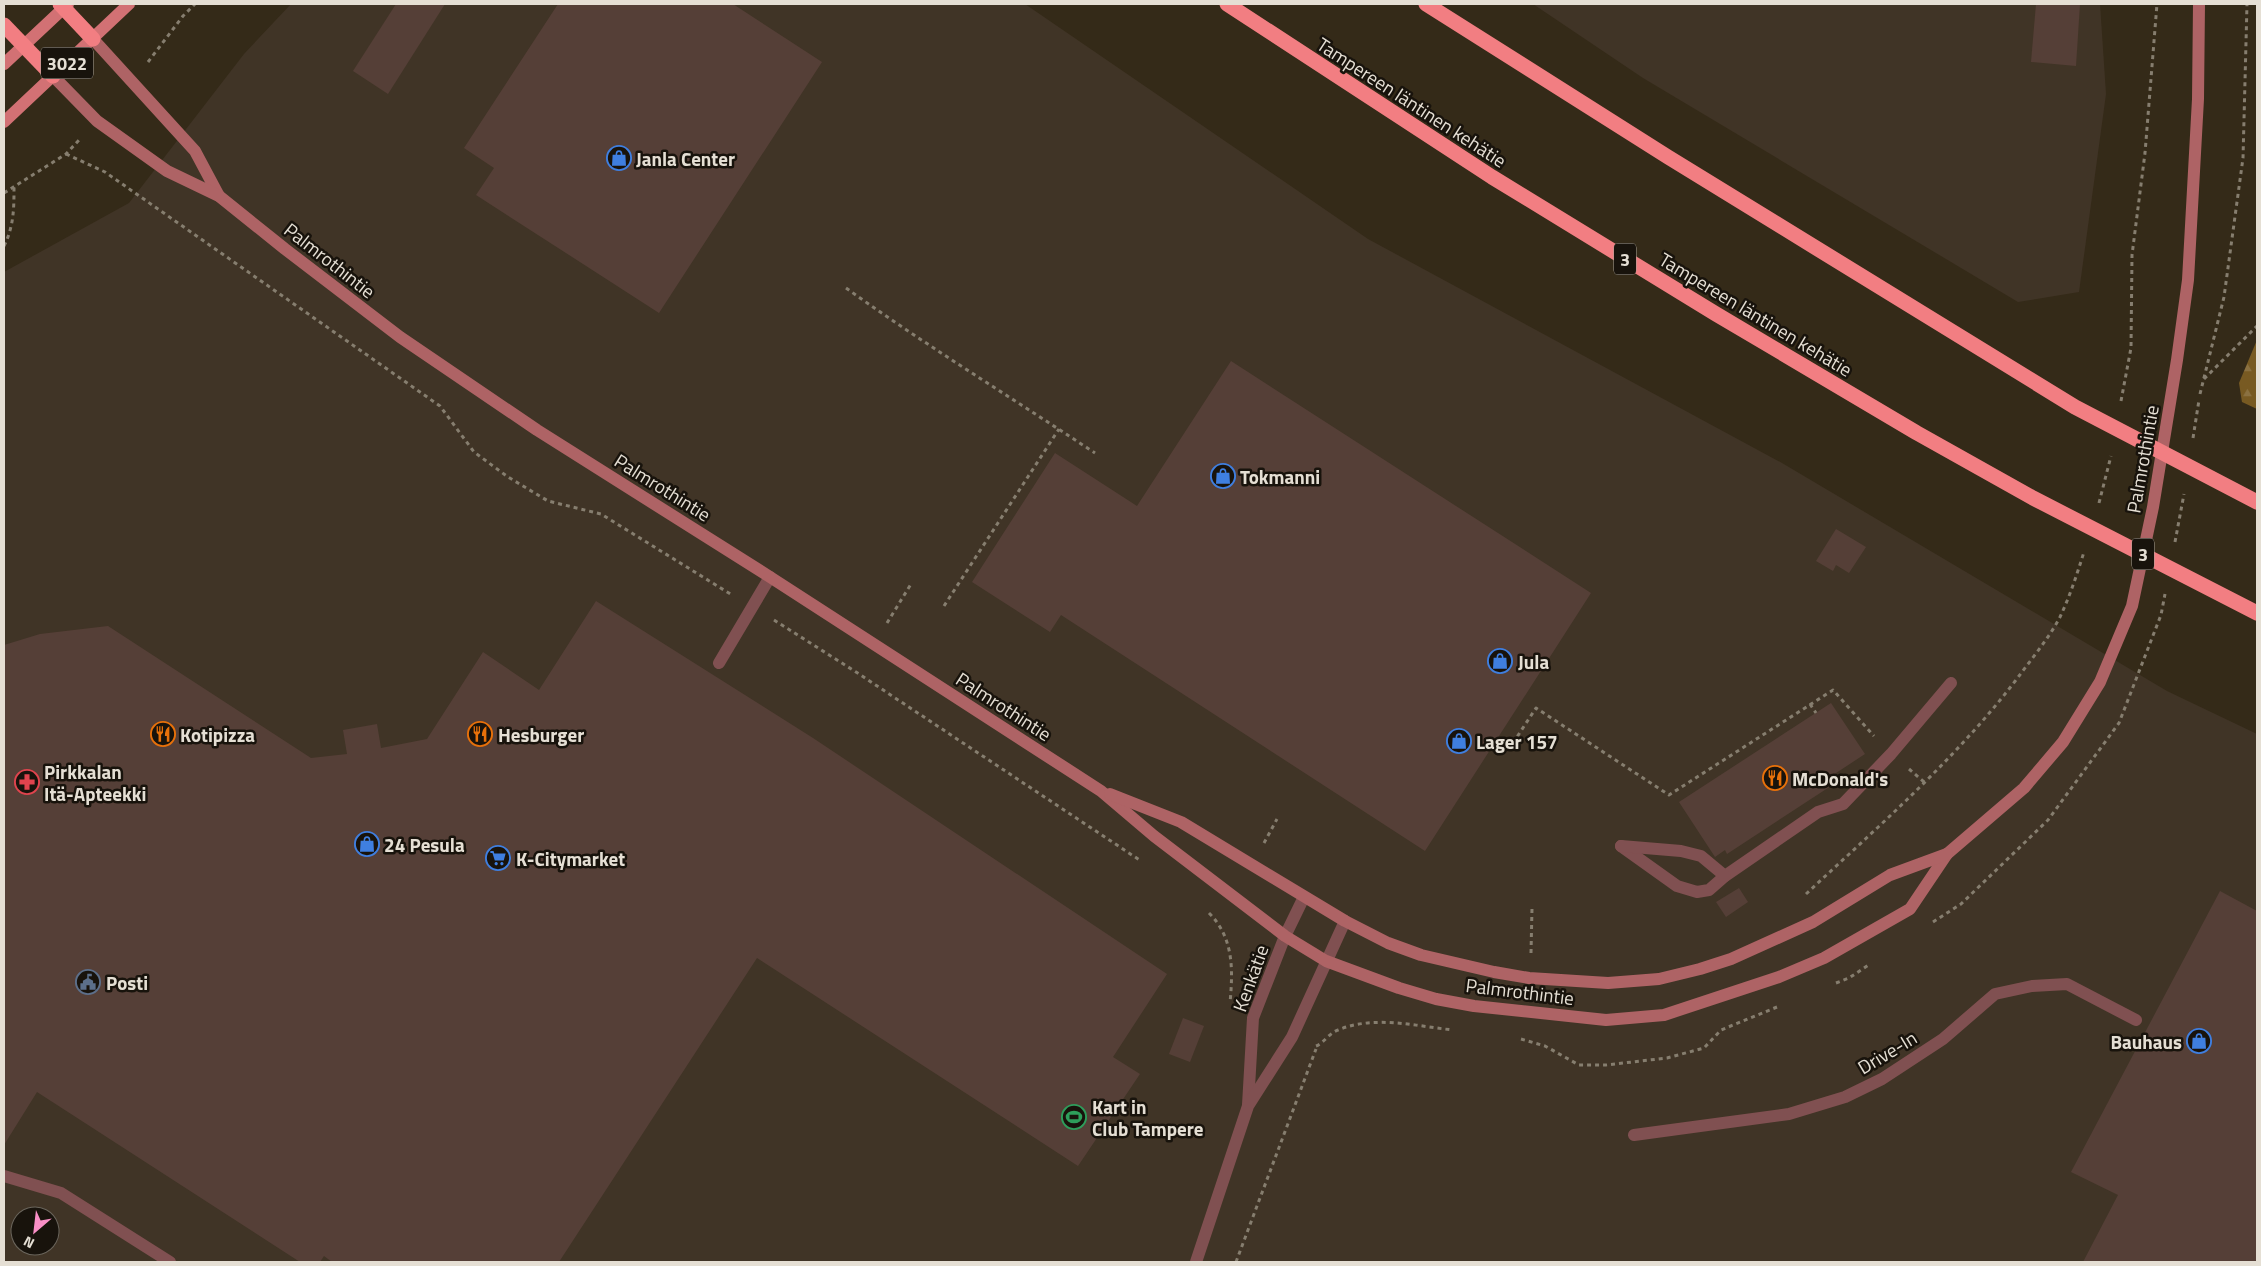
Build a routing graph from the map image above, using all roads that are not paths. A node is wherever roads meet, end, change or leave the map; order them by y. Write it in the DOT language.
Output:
graph roads {
  1 [pos="129,4"];
  2 [pos="1227,4"];
  3 [pos="1426,4"];
  4 [pos="2199,4"];
  5 [pos="64,5"];
  6 [pos="4,25"];
  7 [pos="92,39"];
  8 [pos="24,45"];
  9 [pos="4,64"];
  10 [pos="53,76"];
  11 [pos="4,122"];
  12 [pos="219,196"];
  13 [pos="2257,502"];
  14 [pos="770,577"];
  15 [pos="2255,612"];
  16 [pos="718,664"];
  17 [pos="1951,683"];
  18 [pos="1101,791"];
  19 [pos="1947,854"];
  20 [pos="1725,876"];
  21 [pos="1304,897"];
  22 [pos="1345,921"];
  23 [pos="1285,936"];
  24 [pos="1326,961"];
  25 [pos="2136,1020"];
  26 [pos="1248,1106"];
  27 [pos="1634,1135"];
  28 [pos="4,1176"];
  29 [pos="170,1262"];
  30 [pos="1196,1262"];
  1 -- 7 [label="main road, 3022"];
  2 -- 15 [label="highway, Tampereen läntinen kehätie / 3"];
  3 -- 13 [label="highway"];
  4 -- 19 [label="street, Palmrothintie"];
  5 -- 7 [label="highway"];
  5 -- 8 [label="main road, 3022"];
  6 -- 8 [label="highway"];
  7 -- 10 [label="main road, 3022"];
  7 -- 12 [label="street, Palmrothintie"];
  8 -- 9 [label="main road, 3022"];
  8 -- 10 [label="highway"];
  10 -- 11 [label="main road, 3022"];
  10 -- 12 [label="street, Palmrothintie"];
  12 -- 14 [label="street, Palmrothintie"];
  14 -- 16 [label="street"];
  14 -- 18 [label="street, Palmrothintie"];
  17 -- 20 [label="street"];
  18 -- 21 [label="street, Palmrothintie"];
  18 -- 23 [label="street, Palmrothintie"];
  19 -- 22 [label="street, Palmrothintie"];
  19 -- 24 [label="street, Palmrothintie"];
  20 -- 20 [label="street"];
  21 -- 22 [label="street, Palmrothintie"];
  21 -- 23 [label="street, Kenkätie"];
  22 -- 24 [label="street, Kenkätie"];
  23 -- 24 [label="street, Palmrothintie"];
  23 -- 26 [label="street, Kenkätie"];
  24 -- 26 [label="street, Kenkätie"];
  25 -- 27 [label="street, Drive-In"];
  26 -- 30 [label="street, Kenkätie"];
  28 -- 29 [label="street"];
}
